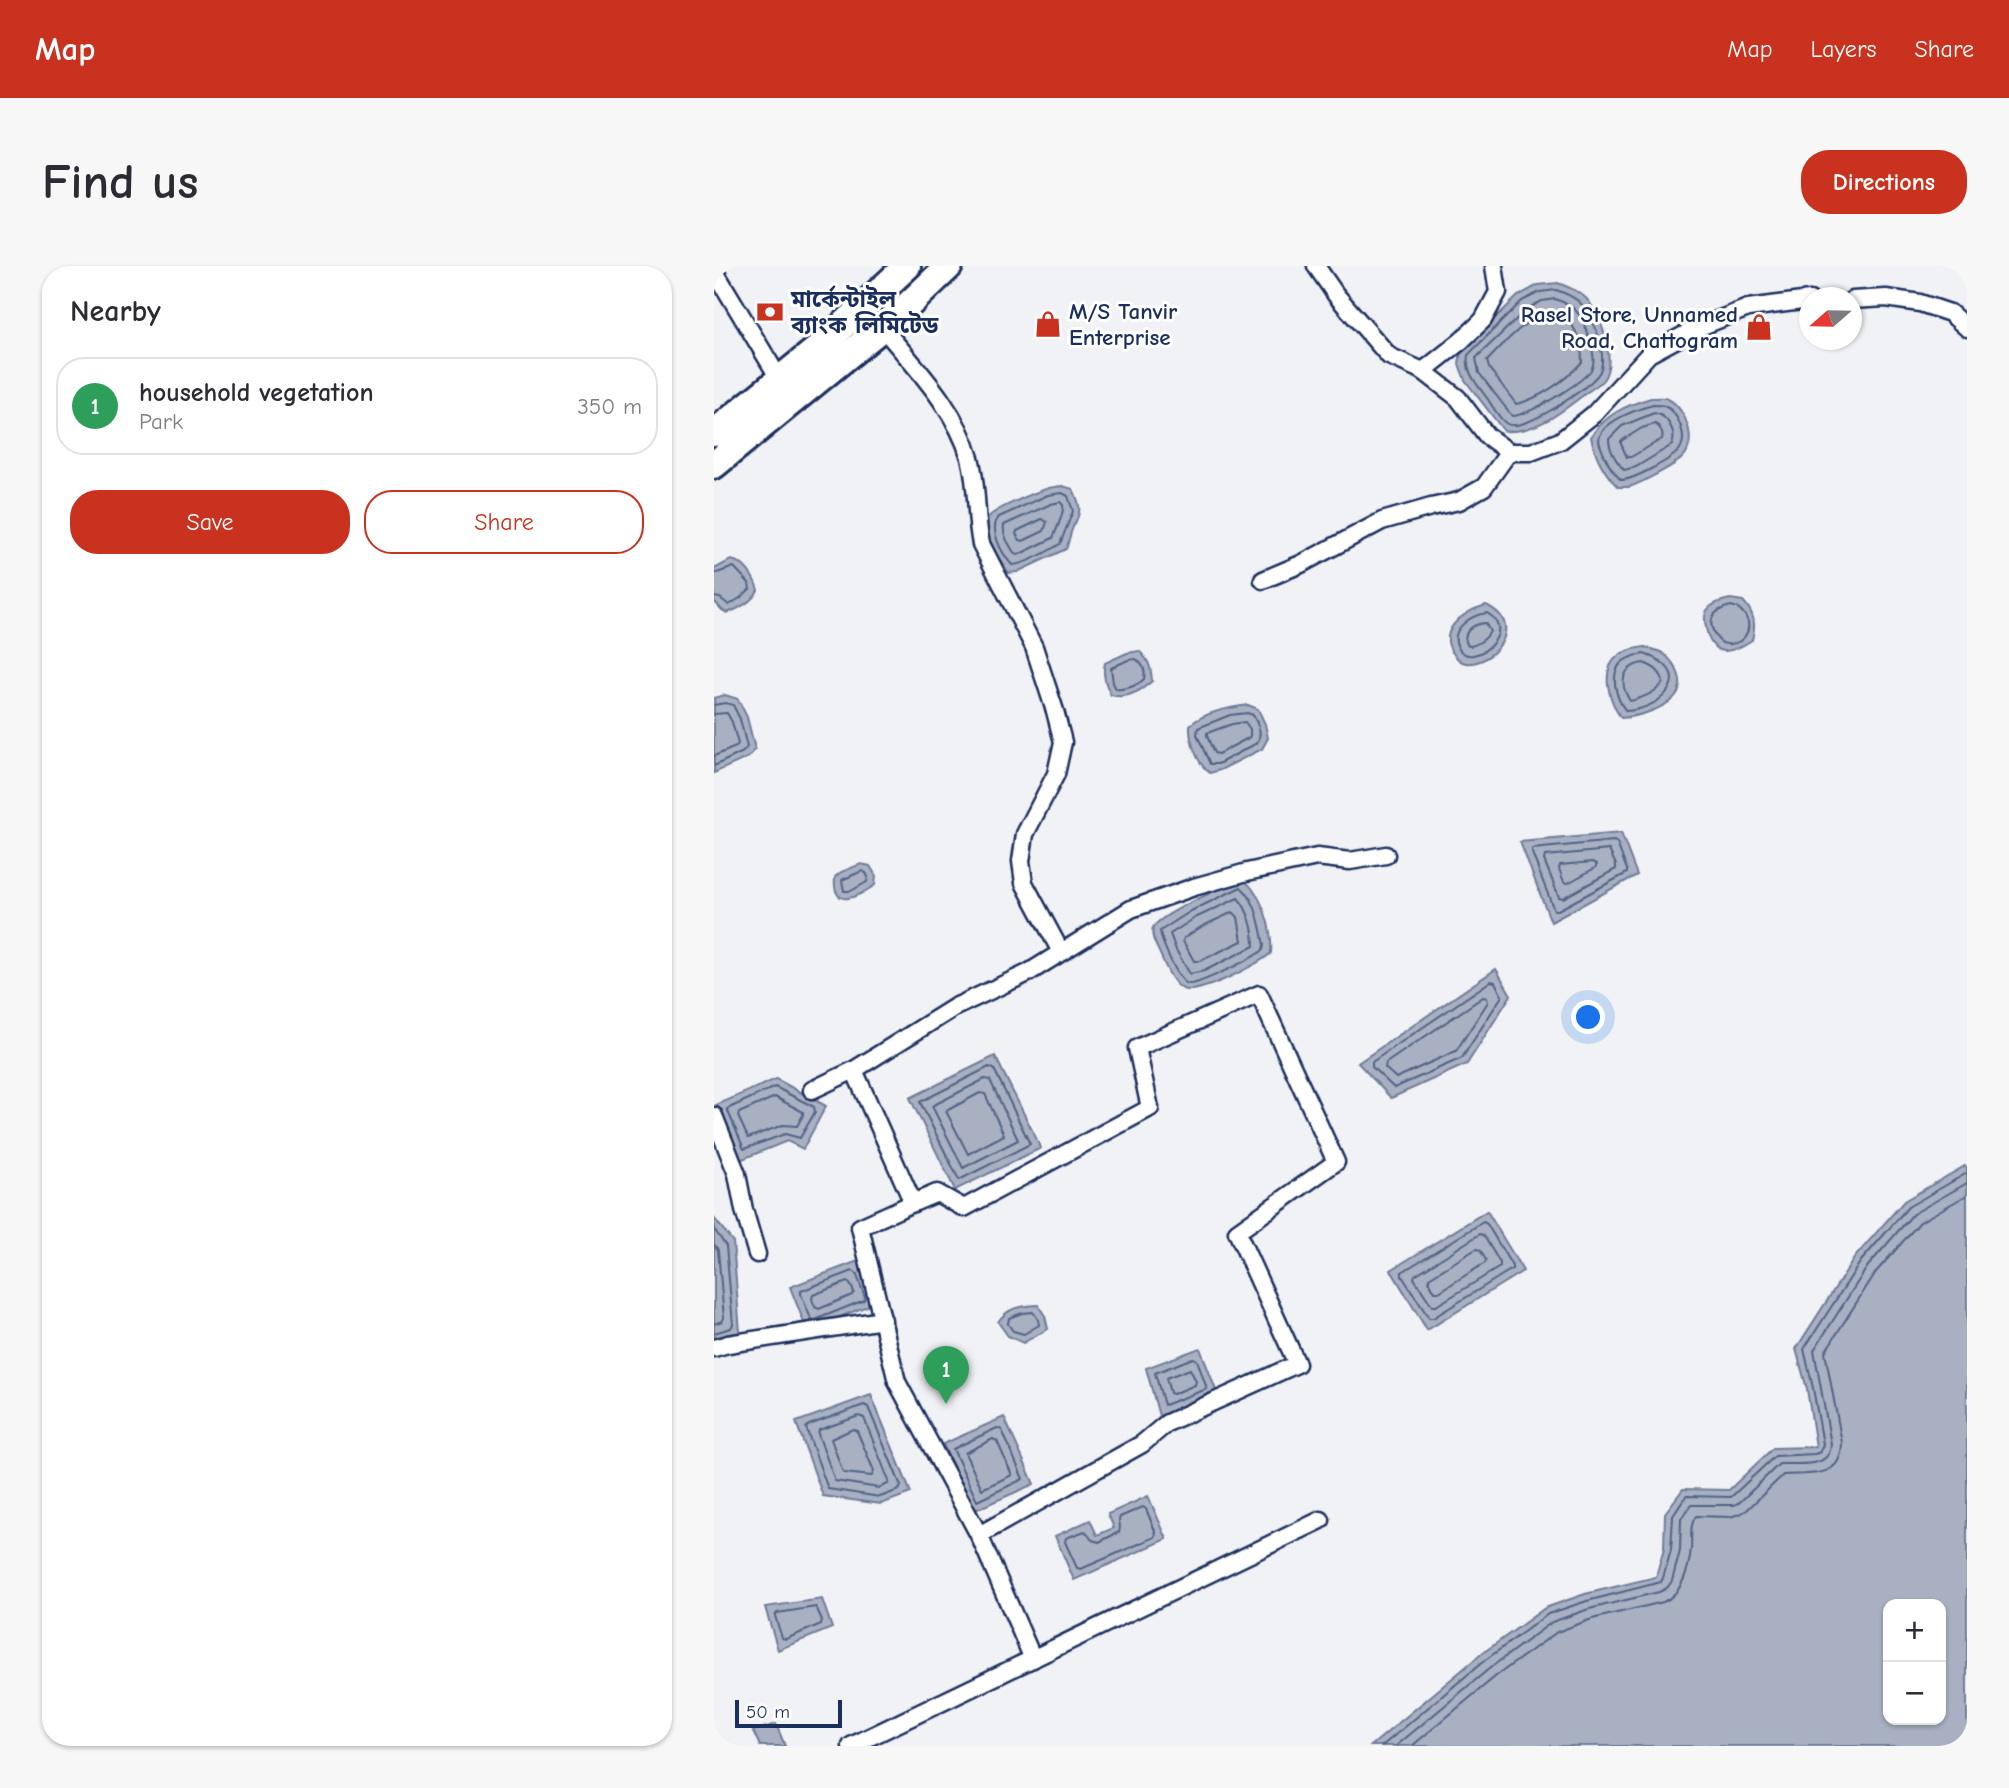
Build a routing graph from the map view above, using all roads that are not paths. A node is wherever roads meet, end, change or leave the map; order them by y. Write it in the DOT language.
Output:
graph roads {
  1 [pos="907,266"];
  2 [pos="949,266"];
  3 [pos="1316,266"];
  4 [pos="1494,266"];
  5 [pos="714,270"];
  6 [pos="1862,299"];
  7 [pos="1799,301"];
  8 [pos="882,327"];
  9 [pos="1967,328"];
  10 [pos="1423,371"];
  11 [pos="780,380"];
  12 [pos="714,433"];
  13 [pos="1509,453"];
  14 [pos="714,465"];
  15 [pos="1263,580"];
  16 [pos="1387,856"];
  17 [pos="1061,952"];
  18 [pos="854,1070"];
  19 [pos="812,1090"];
  20 [pos="714,1115"];
  21 [pos="913,1203"];
  22 [pos="757,1254"];
  23 [pos="883,1320"];
  24 [pos="714,1348"];
  25 [pos="1321,1520"];
  26 [pos="979,1535"];
  27 [pos="1033,1659"];
  28 [pos="851,1746"];
  1 -- 11 [label="highway"];
  2 -- 8 [label="highway"];
  3 -- 10 [label="street"];
  4 -- 10 [label="street"];
  5 -- 11 [label="street"];
  6 -- 9 [label="street"];
  7 -- 13 [label="street"];
  8 -- 14 [label="highway"];
  8 -- 17 [label="street"];
  10 -- 13 [label="street"];
  11 -- 12 [label="highway"];
  13 -- 15 [label="street"];
  16 -- 17 [label="street"];
  17 -- 18 [label="street"];
  18 -- 19 [label="street"];
  18 -- 21 [label="street"];
  20 -- 22 [label="street"];
  21 -- 23 [label="street"];
  21 -- 26 [label="street"];
  23 -- 24 [label="street"];
  23 -- 26 [label="street"];
  25 -- 27 [label="street"];
  26 -- 27 [label="street"];
  27 -- 28 [label="street"];
}
